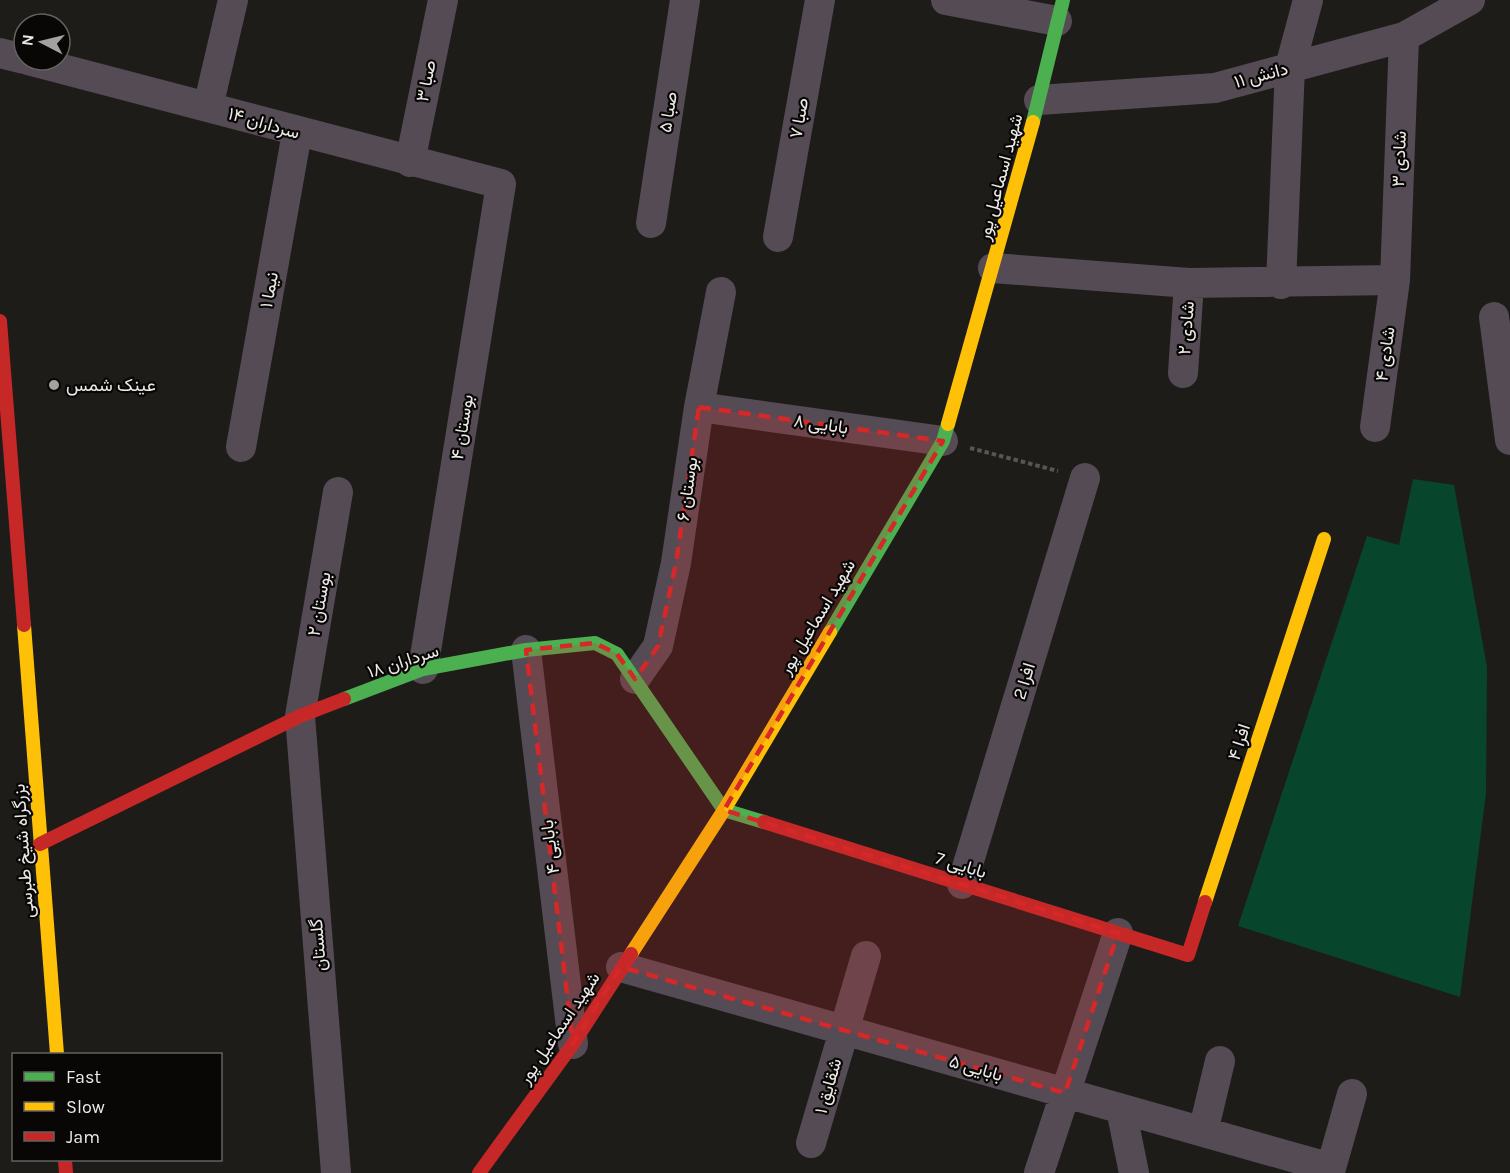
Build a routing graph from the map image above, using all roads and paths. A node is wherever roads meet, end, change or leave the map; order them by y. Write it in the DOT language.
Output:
graph roads {
  1 [pos="232,0"];
  2 [pos="443,0"];
  3 [pos="685,0"];
  4 [pos="820,0"];
  5 [pos="946,0"];
  6 [pos="1308,0"];
  7 [pos="1470,0"];
  8 [pos="1060,11"];
  9 [pos="1404,37"];
  10 [pos="1290,67"];
  11 [pos="72,71"];
  12 [pos="1039,100"];
  13 [pos="208,107"];
  14 [pos="297,133"];
  15 [pos="410,162"];
  16 [pos="501,184"];
  17 [pos="651,224"];
  18 [pos="778,237"];
  19 [pos="993,268"];
  20 [pos="1395,280"];
  21 [pos="1189,283"];
  22 [pos="1281,284"];
  23 [pos="721,292"];
  24 [pos="1494,317"];
  25 [pos="0,321"];
  26 [pos="1183,373"];
  27 [pos="699,407"];
  28 [pos="1375,427"];
  29 [pos="1510,440"];
  30 [pos="943,441"];
  31 [pos="241,447"];
  32 [pos="1085,478"];
  33 [pos="338,492"];
  34 [pos="1324,539"];
  35 [pos="526,650"];
  36 [pos="423,669"];
  37 [pos="635,679"];
  38 [pos="300,716"];
  39 [pos="724,810"];
  40 [pos="40,844"];
  41 [pos="962,884"];
  42 [pos="1118,933"];
  43 [pos="1188,955"];
  44 [pos="866,956"];
  45 [pos="621,967"];
  46 [pos="844,1030"];
  47 [pos="573,1044"];
  48 [pos="57,1053"];
  49 [pos="1220,1061"];
  50 [pos="1065,1093"];
  51 [pos="1353,1094"];
  52 [pos="1120,1109"];
  53 [pos="1203,1132"];
  54 [pos="811,1143"];
  55 [pos="336,1173"];
  56 [pos="479,1173"];
  57 [pos="1039,1173"];
  58 [pos="1134,1173"];
  1 -- 13 [label="street"];
  2 -- 15 [label="street, صبا ۳"];
  3 -- 17 [label="street, صبا ۵"];
  4 -- 18 [label="street, صبا ۷"];
  5 -- 8 [label="street"];
  6 -- 10 [label="street"];
  7 -- 9 [label="street, دانش ۱۱"];
  8 -- 12 [label="main road, شهید اسماعیل پور"];
  9 -- 10 [label="street, دانش ۱۱"];
  9 -- 20 [label="street, شادی ۳"];
  10 -- 12 [label="street, دانش ۱۱"];
  10 -- 22 [label="street"];
  11 -- 13 [label="street, سرداران ۱۴"];
  12 -- 19 [label="main road, شهید اسماعیل پور"];
  13 -- 14 [label="street, سرداران ۱۴"];
  14 -- 15 [label="street, سرداران ۱۴"];
  14 -- 31 [label="street, نیما ۱"];
  15 -- 16 [label="street, سرداران ۱۴"];
  16 -- 36 [label="street, بوستان ۴"];
  19 -- 21 [label="street"];
  19 -- 30 [label="main road, شهید اسماعیل پور"];
  20 -- 22 [label="street"];
  20 -- 28 [label="street, شادی ۴"];
  21 -- 22 [label="street"];
  21 -- 26 [label="street, شادی ۲"];
  23 -- 27 [label="street, بوستان ۶"];
  24 -- 29 [label="street"];
  25 -- 40 [label="main road, بزرگراه شیخ طبرسی"];
  27 -- 30 [label="street, بابایی ۸"];
  27 -- 37 [label="street, بوستان ۶"];
  30 -- 32 [label="path"];
  30 -- 39 [label="main road, شهید اسماعیل پور"];
  32 -- 41 [label="street, افرا 2"];
  33 -- 38 [label="street, بوستان ۲"];
  34 -- 43 [label="main road, افرا ۴"];
  35 -- 36 [label="main road, سرداران ۱۸"];
  35 -- 37 [label="main road, سرداران ۱۸"];
  35 -- 47 [label="street, بابایی ۴"];
  36 -- 38 [label="main road, سرداران ۱۸"];
  37 -- 39 [label="main road, سرداران ۱۸"];
  38 -- 40 [label="main road, سرداران ۱۸"];
  38 -- 55 [label="street, گلستان"];
  39 -- 41 [label="main road, بابایی 7"];
  39 -- 45 [label="main road, شهید اسماعیل پور"];
  40 -- 48 [label="main road, بزرگراه شیخ طبرسی"];
  41 -- 42 [label="main road, بابایی 7"];
  42 -- 43 [label="main road, بابایی 7"];
  42 -- 50 [label="street"];
  44 -- 46 [label="street, شقایق ۱"];
  45 -- 46 [label="street, بابایی ۵"];
  45 -- 47 [label="main road, شهید اسماعیل پور"];
  46 -- 50 [label="street, بابایی ۵"];
  46 -- 54 [label="street, شقایق ۱"];
  47 -- 56 [label="main road, شهید اسماعیل پور"];
  49 -- 53 [label="street"];
  50 -- 52 [label="street, بابایی ۵"];
  50 -- 57 [label="street"];
  51 -- 53 [label="street, بابایی ۵"];
  52 -- 53 [label="street, بابایی ۵"];
  52 -- 58 [label="street"];
}
